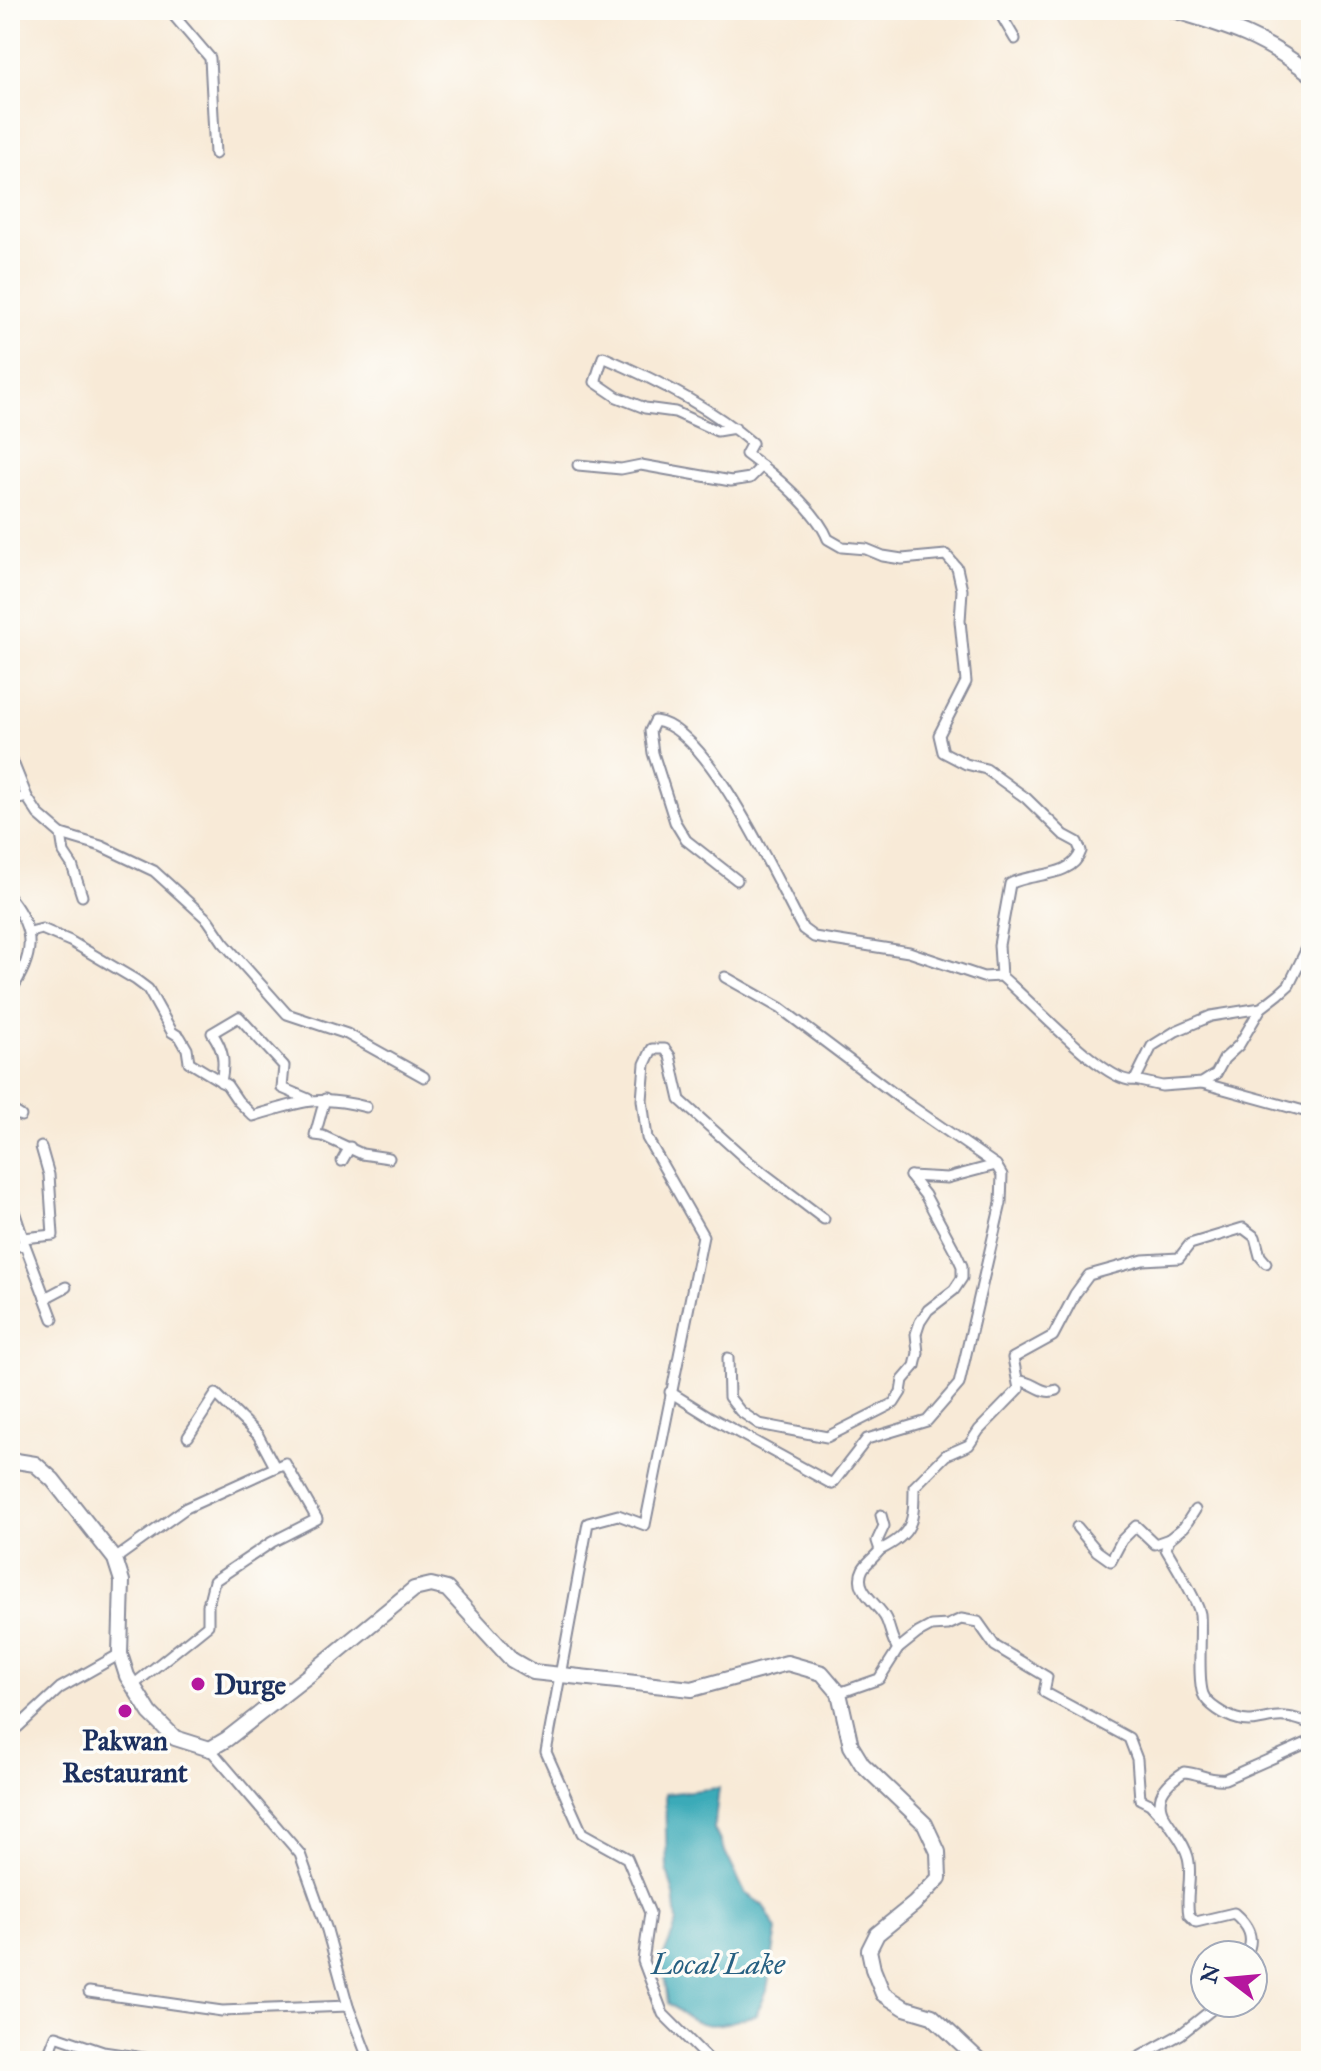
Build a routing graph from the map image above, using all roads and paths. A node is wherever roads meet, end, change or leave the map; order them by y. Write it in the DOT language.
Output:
graph roads {
  1 [pos="169,10"];
  2 [pos="998,10"];
  3 [pos="1173,10"];
  4 [pos="1015,39"];
  5 [pos="1311,74"];
  6 [pos="215,154"];
  7 [pos="735,428"];
  8 [pos="578,465"];
  9 [pos="762,466"];
  10 [pos="10,755"];
  11 [pos="27,797"];
  12 [pos="10,801"];
  13 [pos="61,834"];
  14 [pos="737,880"];
  15 [pos="82,896"];
  16 [pos="10,898"];
  17 [pos="30,932"];
  18 [pos="1311,940"];
  19 [pos="1001,976"];
  20 [pos="725,977"];
  21 [pos="10,992"];
  22 [pos="1261,1008"];
  23 [pos="424,1077"];
  24 [pos="1135,1080"];
  25 [pos="221,1082"];
  26 [pos="1202,1083"];
  27 [pos="308,1099"];
  28 [pos="325,1099"];
  29 [pos="366,1107"];
  30 [pos="10,1109"];
  31 [pos="1311,1113"];
  32 [pos="21,1116"];
  33 [pos="41,1147"];
  34 [pos="350,1147"];
  35 [pos="389,1158"];
  36 [pos="342,1161"];
  37 [pos="996,1165"];
  38 [pos="14,1211"];
  39 [pos="824,1219"];
  40 [pos="24,1241"];
  41 [pos="10,1247"];
  42 [pos="1266,1263"];
  43 [pos="66,1287"];
  44 [pos="45,1298"];
  45 [pos="53,1319"];
  46 [pos="728,1358"];
  47 [pos="1019,1381"];
  48 [pos="1056,1390"];
  49 [pos="670,1392"];
  50 [pos="188,1437"];
  51 [pos="10,1460"];
  52 [pos="275,1467"];
  53 [pos="1195,1510"];
  54 [pos="881,1515"];
  55 [pos="1077,1527"];
  56 [pos="1169,1539"];
  57 [pos="880,1550"];
  58 [pos="115,1559"];
  59 [pos="898,1649"];
  60 [pos="120,1654"];
  61 [pos="559,1676"];
  62 [pos="132,1686"];
  63 [pos="839,1693"];
  64 [pos="1311,1727"];
  65 [pos="10,1731"];
  66 [pos="1311,1741"];
  67 [pos="210,1749"];
  68 [pos="1163,1818"];
  69 [pos="1251,1939"];
  70 [pos="89,1992"];
  71 [pos="348,2006"];
  72 [pos="1200,2019"];
  73 [pos="46,2061"];
  74 [pos="164,2061"];
  75 [pos="369,2061"];
  76 [pos="710,2061"];
  77 [pos="980,2061"];
  78 [pos="1132,2061"];
  1 -- 6 [label="street"];
  2 -- 4 [label="street"];
  3 -- 5 [label="main road"];
  7 -- 7 [label="street"];
  7 -- 9 [label="street"];
  8 -- 9 [label="street"];
  9 -- 19 [label="street"];
  10 -- 11 [label="street"];
  11 -- 12 [label="street"];
  11 -- 13 [label="street"];
  13 -- 15 [label="street"];
  13 -- 23 [label="street"];
  14 -- 19 [label="street"];
  16 -- 17 [label="street"];
  17 -- 21 [label="street"];
  17 -- 25 [label="street"];
  18 -- 22 [label="street"];
  19 -- 24 [label="street"];
  20 -- 37 [label="street"];
  22 -- 24 [label="street"];
  22 -- 26 [label="street"];
  24 -- 26 [label="street"];
  25 -- 27 [label="street"];
  25 -- 27 [label="street"];
  26 -- 31 [label="street"];
  27 -- 28 [label="street"];
  28 -- 29 [label="street"];
  28 -- 34 [label="street"];
  30 -- 32 [label="street"];
  33 -- 40 [label="street"];
  34 -- 35 [label="street"];
  34 -- 36 [label="street"];
  37 -- 46 [label="street"];
  37 -- 49 [label="street"];
  38 -- 40 [label="street"];
  39 -- 49 [label="street"];
  40 -- 41 [label="street"];
  40 -- 44 [label="street"];
  42 -- 47 [label="street"];
  43 -- 44 [label="street"];
  44 -- 45 [label="street"];
  47 -- 48 [label="street"];
  47 -- 57 [label="street"];
  49 -- 61 [label="street"];
  50 -- 52 [label="street"];
  51 -- 58 [label="main road"];
  52 -- 58 [label="street"];
  52 -- 62 [label="street"];
  53 -- 56 [label="street"];
  54 -- 57 [label="street"];
  55 -- 56 [label="street"];
  56 -- 64 [label="street"];
  57 -- 59 [label="street"];
  58 -- 60 [label="main road"];
  59 -- 63 [label="street"];
  59 -- 68 [label="street"];
  60 -- 62 [label="main road"];
  60 -- 65 [label="street"];
  61 -- 63 [label="main road"];
  61 -- 67 [label="main road"];
  61 -- 76 [label="street"];
  62 -- 67 [label="main road"];
  63 -- 77 [label="main road"];
  66 -- 68 [label="street"];
  67 -- 71 [label="street"];
  68 -- 69 [label="street"];
  70 -- 71 [label="street"];
  71 -- 75 [label="street"];
  72 -- 78 [label="street"];
  73 -- 74 [label="street"];
}
